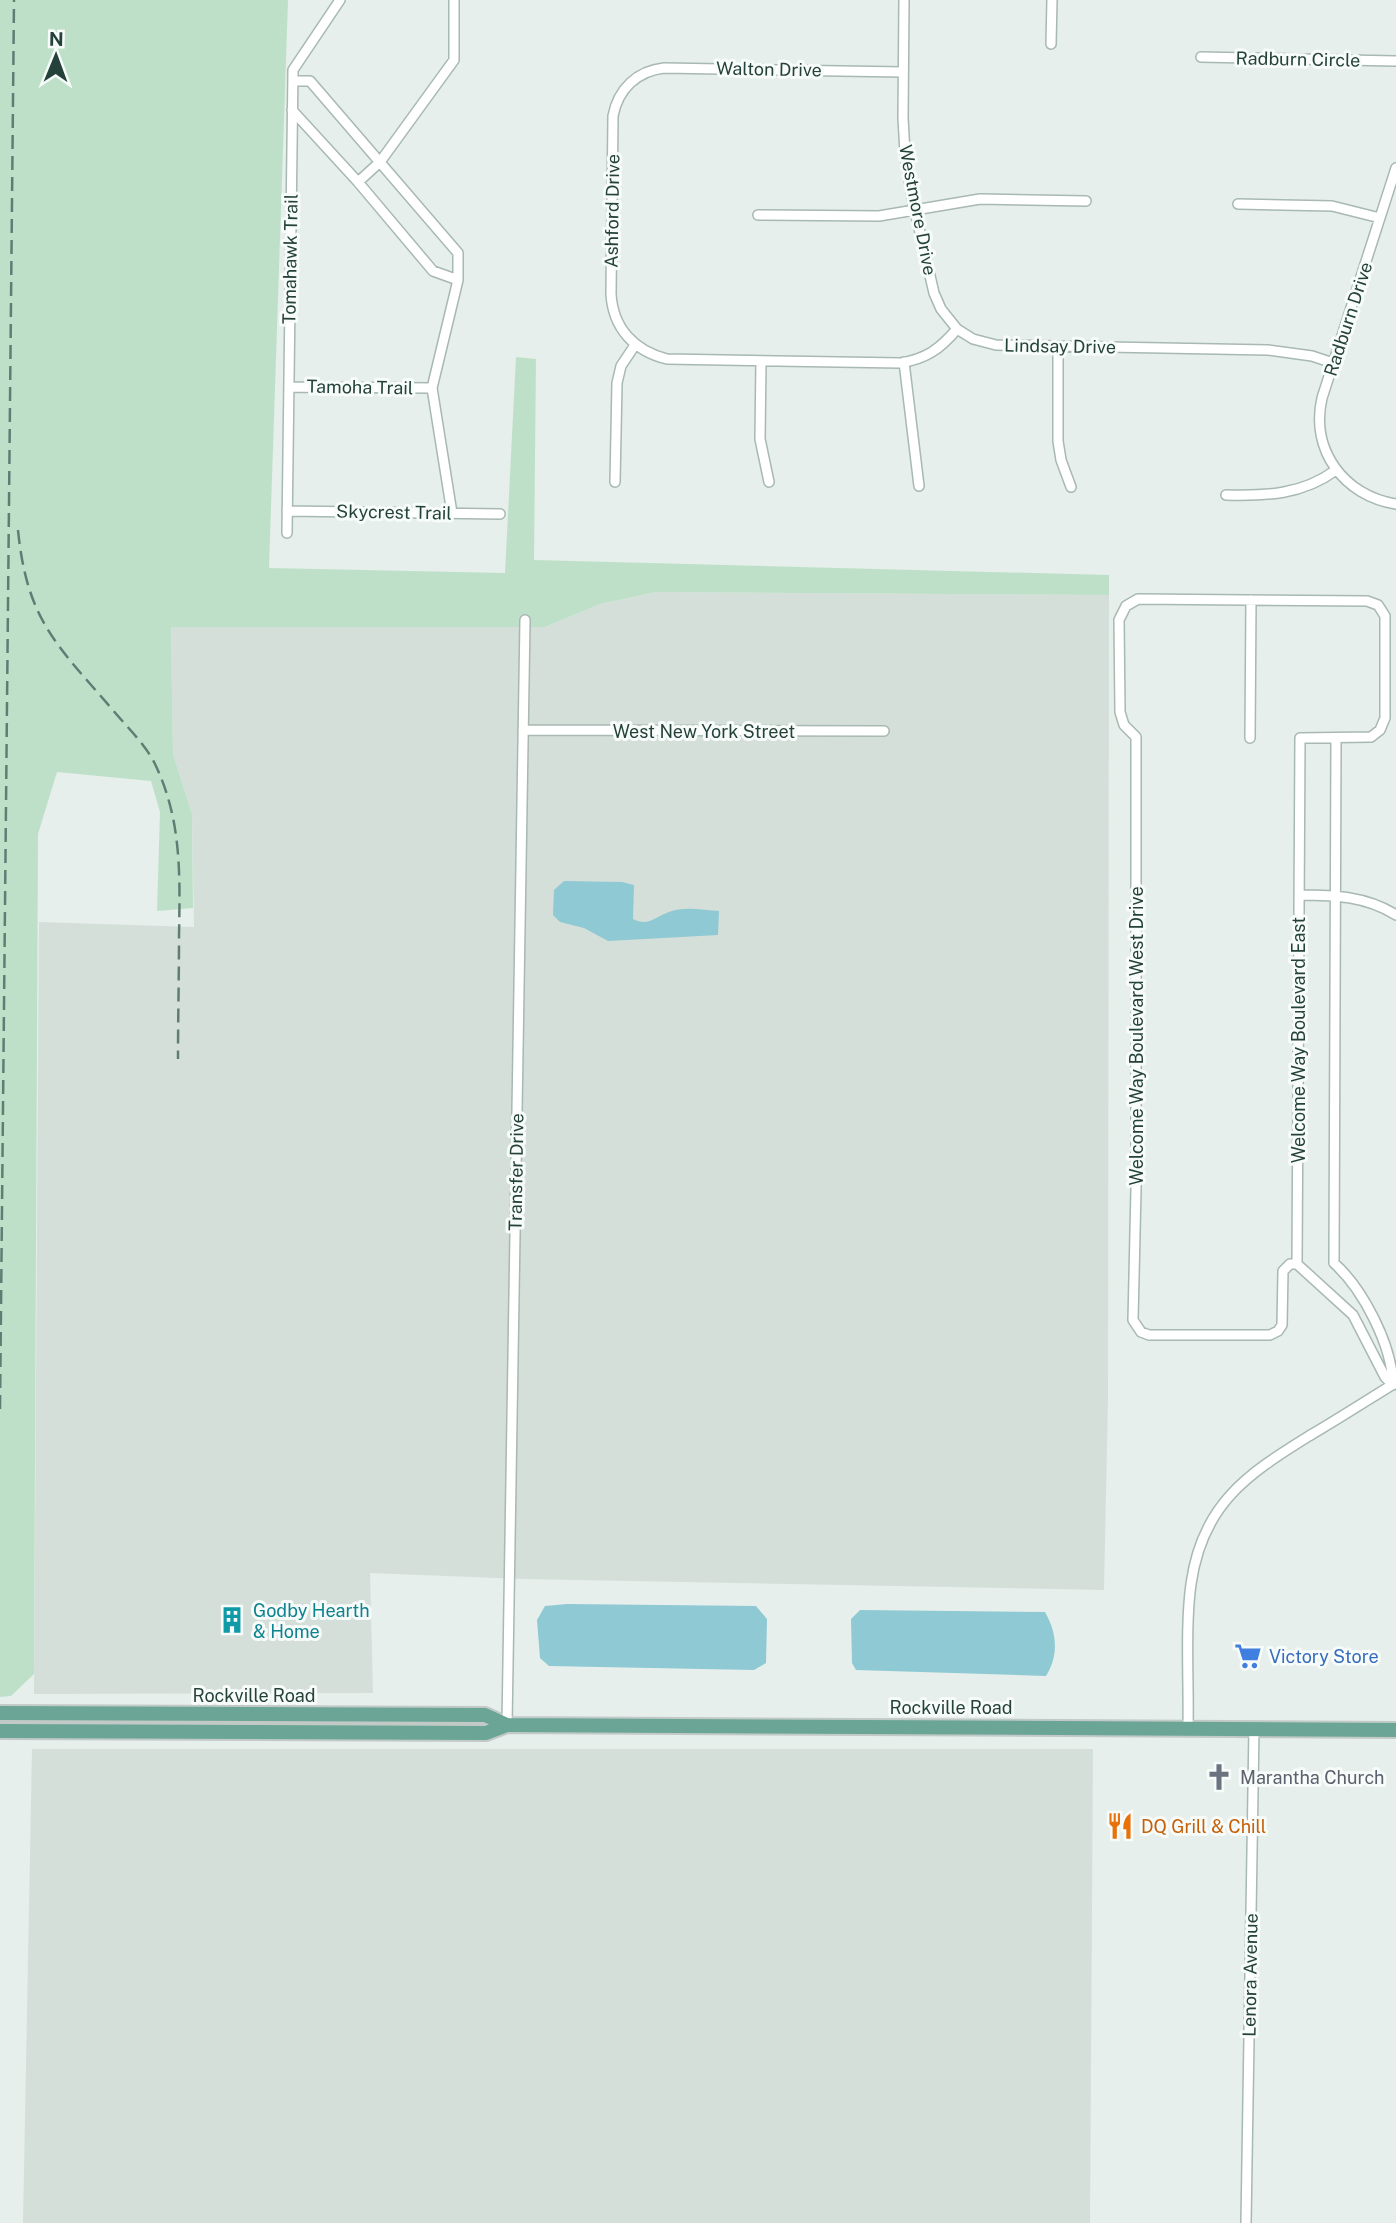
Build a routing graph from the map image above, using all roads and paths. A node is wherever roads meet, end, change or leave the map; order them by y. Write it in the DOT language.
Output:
graph roads {
  1 [pos="340,0"];
  2 [pos="454,0"];
  3 [pos="904,0"];
  4 [pos="1052,0"];
  5 [pos="1051,44"];
  6 [pos="1201,57"];
  7 [pos="1396,61"];
  8 [pos="903,72"];
  9 [pos="636,78"];
  10 [pos="293,81"];
  11 [pos="292,110"];
  12 [pos="380,162"];
  13 [pos="1396,168"];
  14 [pos="358,182"];
  15 [pos="1086,201"];
  16 [pos="1238,204"];
  17 [pos="915,211"];
  18 [pos="758,215"];
  19 [pos="1380,218"];
  20 [pos="458,280"];
  21 [pos="957,329"];
  22 [pos="635,345"];
  23 [pos="1058,346"];
  24 [pos="761,361"];
  25 [pos="904,362"];
  26 [pos="1334,363"];
  27 [pos="289,387"];
  28 [pos="432,388"];
  29 [pos="1336,470"];
  30 [pos="615,482"];
  31 [pos="769,482"];
  32 [pos="919,486"];
  33 [pos="1071,487"];
  34 [pos="1226,495"];
  35 [pos="1396,504"];
  36 [pos="287,511"];
  37 [pos="452,513"];
  38 [pos="500,514"];
  39 [pos="287,533"];
  40 [pos="1251,600"];
  41 [pos="525,620"];
  42 [pos="523,730"];
  43 [pos="884,731"];
  44 [pos="1250,738"];
  45 [pos="1336,739"];
  46 [pos="1299,895"];
  47 [pos="1336,895"];
  48 [pos="1396,915"];
  49 [pos="1297,1264"];
  50 [pos="1278,1331"];
  51 [pos="1394,1384"];
  52 [pos="0,1713"];
  53 [pos="507,1725"];
  54 [pos="1188,1728"];
  55 [pos="1254,1728"];
  56 [pos="1396,1730"];
  57 [pos="0,1731"];
  58 [pos="1246,2223"];
  1 -- 10 [label="street, Tomahawk Trail"];
  2 -- 12 [label="street"];
  3 -- 8 [label="street, Westmore Drive"];
  4 -- 5 [label="street"];
  6 -- 7 [label="street, Radburn Circle"];
  8 -- 9 [label="street, Walton Drive"];
  8 -- 17 [label="street, Westmore Drive"];
  9 -- 22 [label="street, Ashford Drive"];
  10 -- 11 [label="street, Tomahawk Trail"];
  10 -- 12 [label="street"];
  11 -- 14 [label="street"];
  11 -- 27 [label="street, Tomahawk Trail"];
  12 -- 14 [label="street"];
  12 -- 20 [label="street"];
  13 -- 19 [label="street, Radburn Drive"];
  14 -- 20 [label="street"];
  15 -- 17 [label="street"];
  16 -- 19 [label="street"];
  17 -- 18 [label="street"];
  17 -- 21 [label="street, Westmore Drive"];
  19 -- 26 [label="street, Radburn Drive"];
  20 -- 28 [label="street"];
  21 -- 23 [label="street, Lindsay Drive"];
  21 -- 25 [label="street"];
  22 -- 24 [label="street"];
  22 -- 30 [label="street"];
  23 -- 26 [label="street, Lindsay Drive"];
  23 -- 33 [label="street"];
  24 -- 25 [label="street"];
  24 -- 31 [label="street"];
  25 -- 32 [label="street"];
  26 -- 29 [label="street, Radburn Drive"];
  27 -- 28 [label="street, Tamoha Trail"];
  27 -- 36 [label="street, Tomahawk Trail"];
  28 -- 37 [label="street"];
  29 -- 34 [label="street"];
  29 -- 35 [label="street"];
  36 -- 37 [label="street, Skycrest Trail"];
  36 -- 39 [label="street, Tomahawk Trail"];
  37 -- 38 [label="street, Skycrest Trail"];
  40 -- 44 [label="street"];
  40 -- 45 [label="street"];
  40 -- 50 [label="street, Welcome Way Boulevard West Drive"];
  41 -- 42 [label="street, Transfer Drive"];
  42 -- 43 [label="street, West New York Street"];
  42 -- 53 [label="street, Transfer Drive"];
  45 -- 46 [label="street, Welcome Way Boulevard East"];
  45 -- 47 [label="street"];
  46 -- 47 [label="street"];
  46 -- 49 [label="street, Welcome Way Boulevard East"];
  47 -- 48 [label="street"];
  47 -- 51 [label="street"];
  49 -- 50 [label="street, Welcome Way Boulevard East"];
  49 -- 51 [label="street"];
  51 -- 54 [label="street"];
  52 -- 53 [label="main road, Rockville Road"];
  53 -- 54 [label="main road, Rockville Road"];
  53 -- 57 [label="main road, Rockville Road"];
  54 -- 55 [label="main road, Rockville Road"];
  55 -- 56 [label="main road, Rockville Road"];
  55 -- 58 [label="street, Lenora Avenue"];
}
